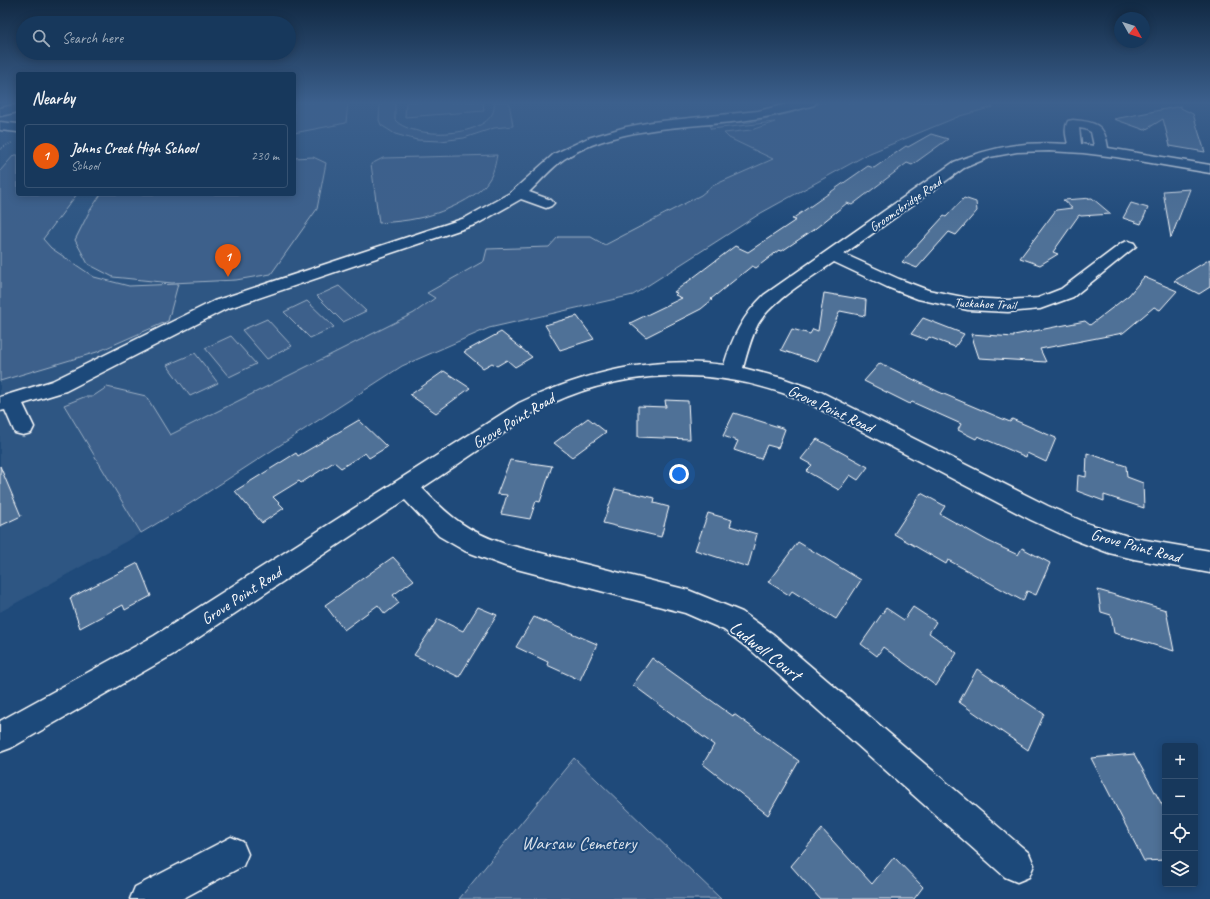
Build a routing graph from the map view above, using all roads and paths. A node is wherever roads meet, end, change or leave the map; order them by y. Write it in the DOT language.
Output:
graph roads {
  1 [pos="585,144"];
  2 [pos="1074,144"];
  3 [pos="1101,144"];
  4 [pos="1075,148"];
  5 [pos="1102,152"];
  6 [pos="1210,169"];
  7 [pos="519,194"];
  8 [pos="546,203"];
  9 [pos="1128,246"];
  10 [pos="833,255"];
  11 [pos="732,373"];
  12 [pos="5,403"];
  13 [pos="23,427"];
  14 [pos="407,486"];
  15 [pos="1210,562"];
  16 [pos="83,690"];
  17 [pos="0,724"];
  18 [pos="0,737"];
  19 [pos="231,854"];
  20 [pos="1017,865"];
  21 [pos="147,899"];
  1 -- 7 [label="street"];
  2 -- 4 [label="street"];
  3 -- 5 [label="street"];
  4 -- 5 [label="street, Groomsbridge Road"];
  4 -- 10 [label="street, Groomsbridge Road"];
  5 -- 6 [label="street, Groomsbridge Road"];
  7 -- 8 [label="street"];
  7 -- 12 [label="street"];
  9 -- 10 [label="street, Tuckahoe Trail"];
  10 -- 11 [label="street, Groomsbridge Road"];
  11 -- 14 [label="street, Grove Point Road"];
  11 -- 15 [label="street, Grove Point Road"];
  12 -- 13 [label="street"];
  14 -- 16 [label="street, Grove Point Road"];
  14 -- 20 [label="street, Ludwell Court"];
  16 -- 17 [label="street, Grove Point Road"];
  16 -- 18 [label="street, Grove Point Road"];
  19 -- 21 [label="street"];
}
